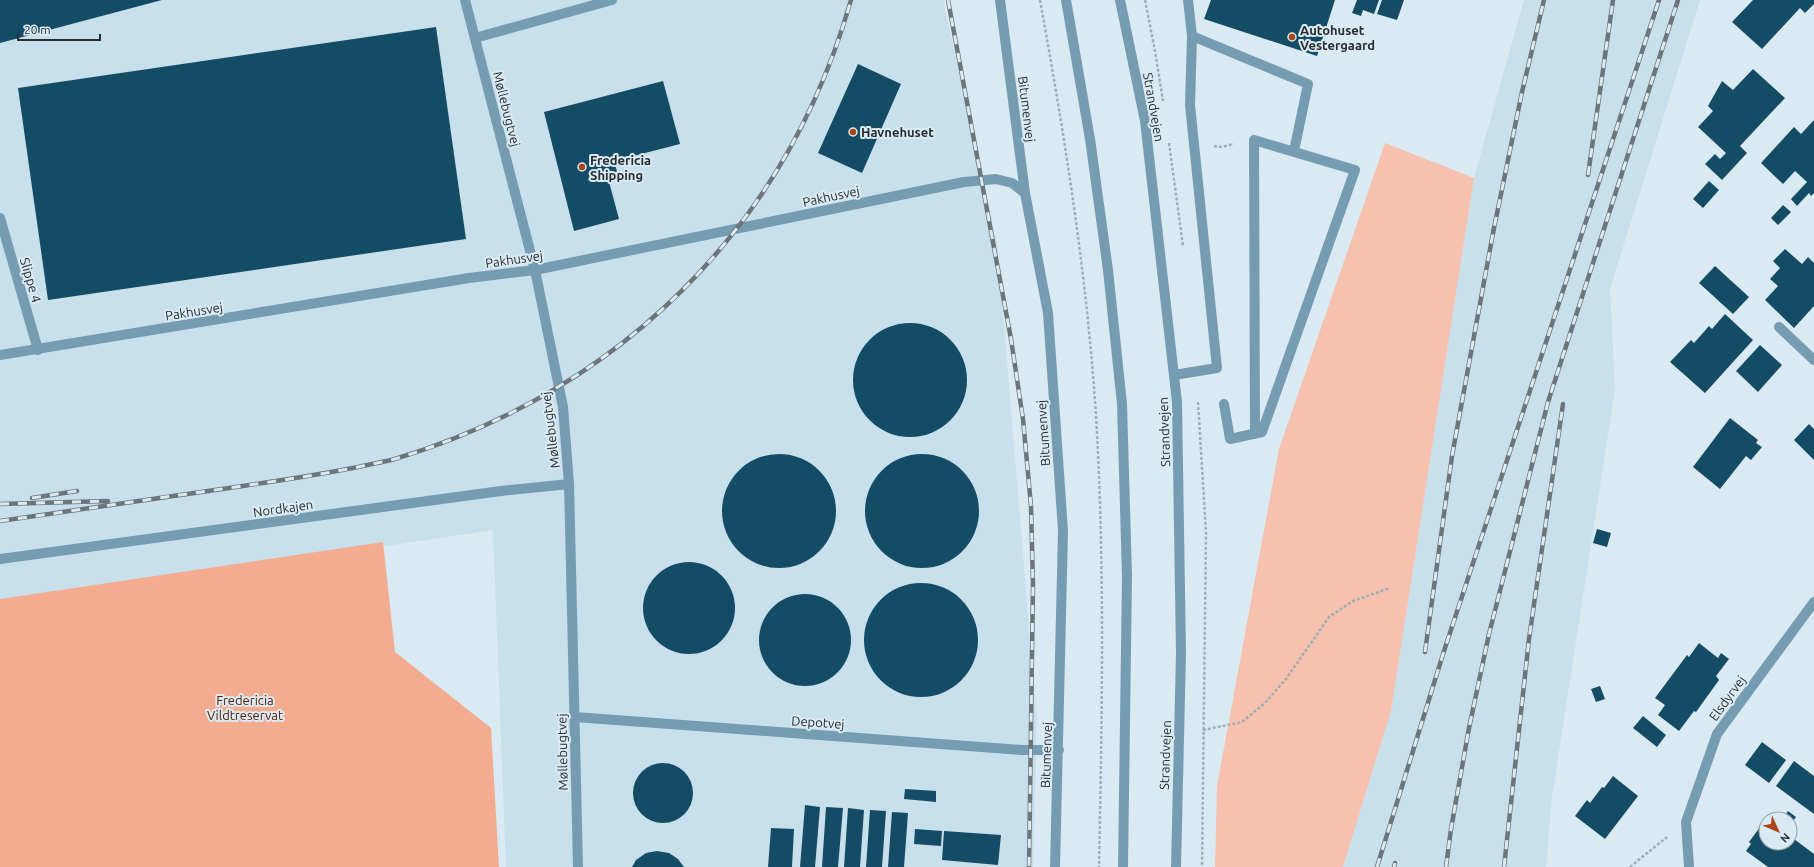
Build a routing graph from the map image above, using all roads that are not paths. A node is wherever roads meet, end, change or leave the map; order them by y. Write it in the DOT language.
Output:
graph roads {
  1 [pos="465,0"];
  2 [pos="612,0"];
  3 [pos="1000,0"];
  4 [pos="1066,0"];
  5 [pos="1120,0"];
  6 [pos="1188,0"];
  7 [pos="1192,36"];
  8 [pos="475,38"];
  9 [pos="1294,151"];
  10 [pos="1025,194"];
  11 [pos="0,218"];
  12 [pos="535,270"];
  13 [pos="1779,327"];
  14 [pos="38,350"];
  15 [pos="0,355"];
  16 [pos="1814,360"];
  17 [pos="1174,376"];
  18 [pos="1224,404"];
  19 [pos="1255,434"];
  20 [pos="569,484"];
  21 [pos="0,560"];
  22 [pos="1814,602"];
  23 [pos="575,717"];
  24 [pos="1059,750"];
  25 [pos="578,867"];
  26 [pos="1055,867"];
  27 [pos="1123,867"];
  28 [pos="1176,867"];
  29 [pos="1689,867"];
  1 -- 8 [label="street, Møllebugtvej"];
  2 -- 8 [label="street"];
  3 -- 10 [label="street, Bitumenvej"];
  4 -- 27 [label="street"];
  5 -- 17 [label="street, Strandvejen"];
  6 -- 7 [label="street"];
  7 -- 9 [label="street"];
  7 -- 17 [label="street"];
  8 -- 12 [label="street, Møllebugtvej"];
  9 -- 19 [label="street"];
  9 -- 19 [label="street"];
  10 -- 12 [label="street, Pakhusvej"];
  10 -- 24 [label="street, Bitumenvej"];
  11 -- 14 [label="street, Slippe 4"];
  12 -- 14 [label="street, Pakhusvej"];
  12 -- 20 [label="street, Møllebugtvej"];
  13 -- 16 [label="street"];
  14 -- 15 [label="street, Pakhusvej"];
  17 -- 28 [label="street, Strandvejen"];
  18 -- 19 [label="street"];
  20 -- 21 [label="street, Nordkajen"];
  20 -- 23 [label="street, Møllebugtvej"];
  22 -- 29 [label="street, Elsdyrvej"];
  23 -- 24 [label="street, Depotvej"];
  23 -- 25 [label="street, Møllebugtvej"];
  24 -- 26 [label="street, Bitumenvej"];
}
